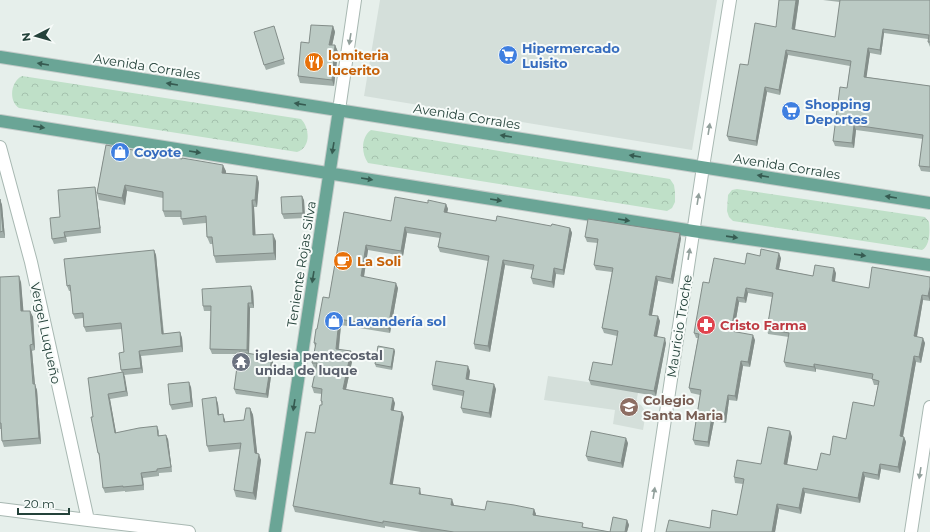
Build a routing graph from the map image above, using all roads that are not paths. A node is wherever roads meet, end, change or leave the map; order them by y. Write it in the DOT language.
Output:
graph roads {
  1 [pos="355,0"];
  2 [pos="730,0"];
  3 [pos="0,57"];
  4 [pos="339,110"];
  5 [pos="0,121"];
  6 [pos="0,147"];
  7 [pos="702,167"];
  8 [pos="329,173"];
  9 [pos="930,203"];
  10 [pos="693,231"];
  11 [pos="930,265"];
  12 [pos="930,407"];
  13 [pos="0,509"];
  14 [pos="88,520"];
  15 [pos="188,532"];
  16 [pos="275,532"];
  17 [pos="648,532"];
  18 [pos="911,532"];
  1 -- 4 [label="street, Teniente Rojas Silva, one-way"];
  7 -- 2 [label="street, Mauricio Troche, one-way"];
  4 -- 3 [label="main road, Avenida Corrales, one-way"];
  7 -- 4 [label="main road, Avenida Corrales, one-way"];
  4 -- 8 [label="main road, Teniente Rojas Silva, one-way"];
  5 -- 8 [label="main road, one-way"];
  6 -- 14 [label="street, Vergel Luqueño"];
  9 -- 7 [label="main road, Avenida Corrales, one-way"];
  10 -- 7 [label="street, Mauricio Troche, one-way"];
  8 -- 10 [label="main road, one-way"];
  8 -- 16 [label="main road, Teniente Rojas Silva, one-way"];
  10 -- 11 [label="main road, one-way"];
  17 -- 10 [label="street, Mauricio Troche, one-way"];
  12 -- 18 [label="street, one-way"];
  13 -- 14 [label="street"];
  14 -- 15 [label="street"];
}
